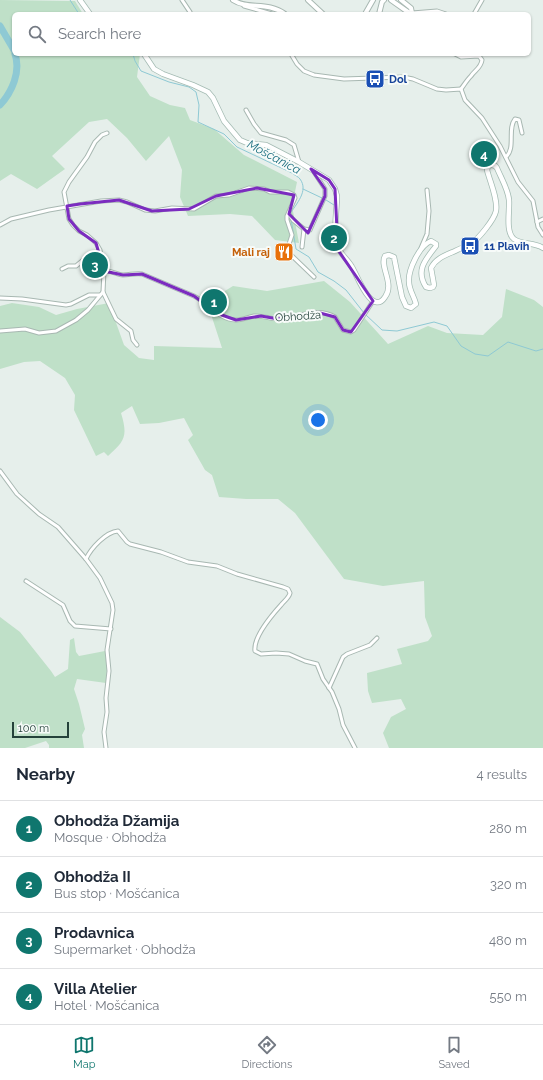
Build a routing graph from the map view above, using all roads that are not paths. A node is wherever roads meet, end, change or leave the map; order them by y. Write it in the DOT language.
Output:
graph roads {
  1 [pos="80,0"];
  2 [pos="182,0"];
  3 [pos="233,0"];
  4 [pos="308,0"];
  5 [pos="373,0"];
  6 [pos="384,0"];
  7 [pos="391,0"];
  8 [pos="401,0"];
  9 [pos="482,0"];
  10 [pos="242,5"];
  11 [pos="89,12"];
  12 [pos="190,12"];
  13 [pos="265,12"];
  14 [pos="283,12"];
  15 [pos="321,12"];
  16 [pos="367,12"];
  17 [pos="380,12"];
  18 [pos="408,12"];
  19 [pos="412,12"];
  20 [pos="420,12"];
  21 [pos="442,12"];
  22 [pos="475,12"];
  23 [pos="145,56"];
  24 [pos="292,56"];
  25 [pos="459,56"];
  26 [pos="479,56"];
  27 [pos="479,56"];
  28 [pos="461,89"];
  29 [pos="246,110"];
  30 [pos="107,133"];
  31 [pos="522,133"];
  32 [pos="506,158"];
  33 [pos="300,162"];
  34 [pos="311,169"];
  35 [pos="426,190"];
  36 [pos="67,206"];
  37 [pos="289,214"];
  38 [pos="543,219"];
  39 [pos="537,222"];
  40 [pos="0,225"];
  41 [pos="304,230"];
  42 [pos="543,235"];
  43 [pos="302,247"];
  44 [pos="421,248"];
  45 [pos="543,248"];
  46 [pos="101,257"];
  47 [pos="62,269"];
  48 [pos="104,271"];
  49 [pos="314,277"];
  50 [pos="103,292"];
  51 [pos="100,295"];
  52 [pos="0,298"];
  53 [pos="373,301"];
  54 [pos="0,331"];
  55 [pos="137,345"];
  56 [pos="0,471"];
  57 [pos="86,559"];
  58 [pos="26,581"];
  59 [pos="111,629"];
  60 [pos="377,638"];
  61 [pos="329,688"];
  62 [pos="106,748"];
  63 [pos="355,748"];
  1 -- 11 [label="main road"];
  2 -- 12 [label="street"];
  3 -- 10 [label="street"];
  4 -- 15 [label="street"];
  5 -- 16 [label="street"];
  6 -- 17 [label="street"];
  7 -- 18 [label="street"];
  8 -- 19 [label="street"];
  9 -- 22 [label="street"];
  10 -- 13 [label="street"];
  10 -- 14 [label="street"];
  20 -- 21 [label="street"];
  23 -- 33 [label="main road"];
  24 -- 28 [label="street"];
  25 -- 27 [label="street"];
  26 -- 28 [label="street"];
  28 -- 32 [label="street"];
  29 -- 33 [label="street"];
  30 -- 36 [label="street"];
  31 -- 32 [label="street"];
  32 -- 39 [label="street"];
  33 -- 34 [label="main road"];
  34 -- 41 [label="street"];
  34 -- 53 [label="main road"];
  35 -- 44 [label="street"];
  36 -- 37 [label="street"];
  36 -- 40 [label="street"];
  36 -- 46 [label="street"];
  37 -- 41 [label="street"];
  37 -- 49 [label="street"];
  38 -- 39 [label="street"];
  39 -- 42 [label="street"];
  41 -- 43 [label="street"];
  44 -- 45 [label="main road"];
  44 -- 53 [label="main road"];
  46 -- 47 [label="street"];
  46 -- 48 [label="street"];
  48 -- 50 [label="street"];
  48 -- 53 [label="street, Obhodža"];
  50 -- 51 [label="street"];
  50 -- 55 [label="street"];
  51 -- 52 [label="street"];
  51 -- 54 [label="street"];
  56 -- 57 [label="street"];
  57 -- 59 [label="street"];
  57 -- 61 [label="street"];
  58 -- 59 [label="street"];
  59 -- 62 [label="street"];
  60 -- 61 [label="street"];
  61 -- 63 [label="street"];
}
